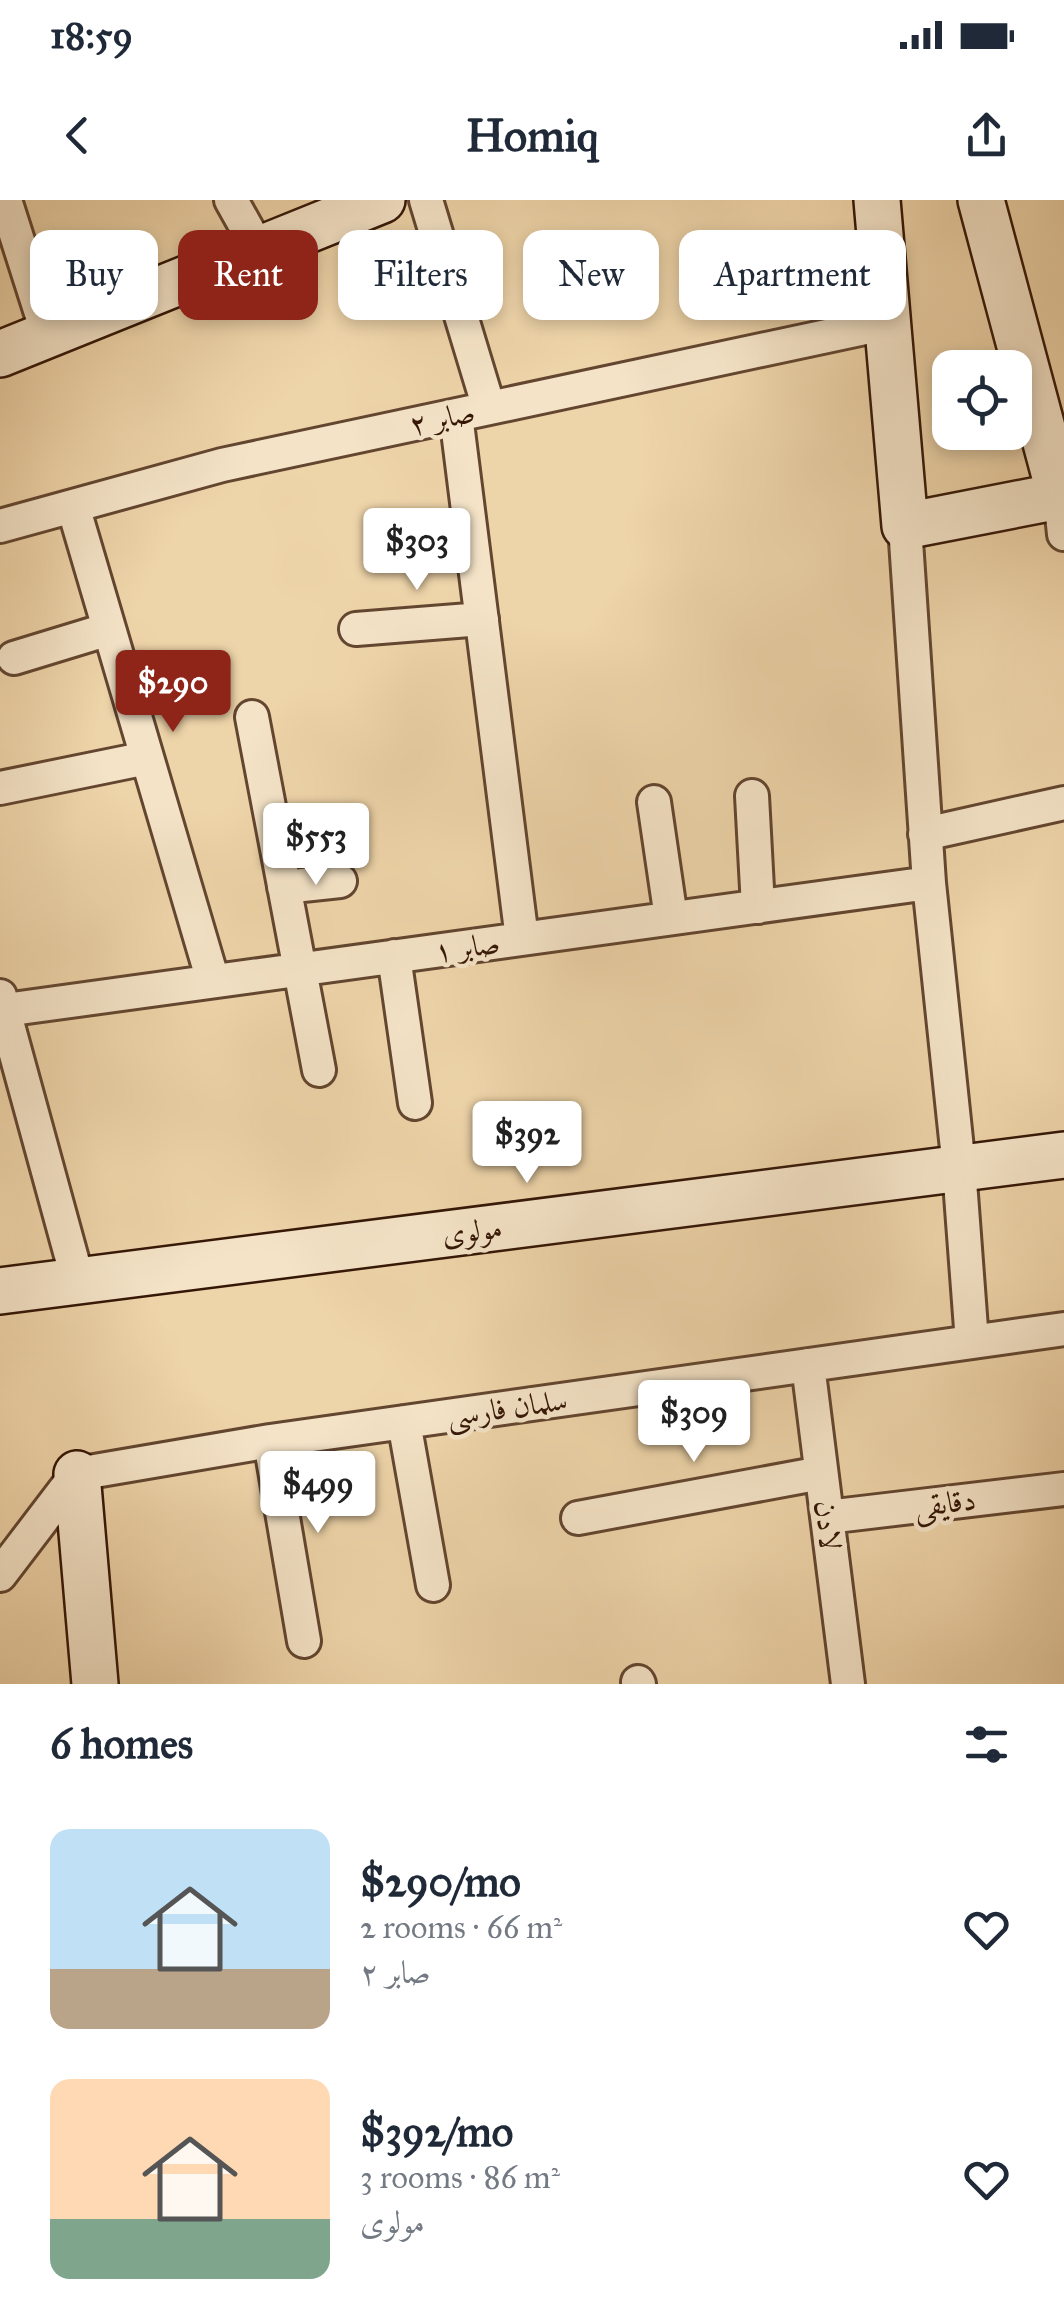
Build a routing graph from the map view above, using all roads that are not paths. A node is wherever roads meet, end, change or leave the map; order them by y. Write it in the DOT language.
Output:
graph roads {
  1 [pos="5,200"];
  2 [pos="231,200"];
  3 [pos="382,200"];
  4 [pos="426,200"];
  5 [pos="877,200"];
  6 [pos="981,200"];
  7 [pos="248,230"];
  8 [pos="308,230"];
  9 [pos="178,283"];
  10 [pos="888,323"];
  11 [pos="48,335"];
  12 [pos="0,354"];
  13 [pos="489,408"];
  14 [pos="456,415"];
  15 [pos="73,506"];
  16 [pos="1063,508"];
  17 [pos="0,526"];
  18 [pos="905,526"];
  19 [pos="482,619"];
  20 [pos="356,628"];
  21 [pos="109,629"];
  22 [pos="14,658"];
  23 [pos="252,717"];
  24 [pos="147,758"];
  25 [pos="0,788"];
  26 [pos="752,796"];
  27 [pos="654,802"];
  28 [pos="1064,803"];
  29 [pos="925,834"];
  30 [pos="340,881"];
  31 [pos="929,883"];
  32 [pos="284,887"];
  33 [pos="758,907"];
  34 [pos="671,918"];
  35 [pos="522,939"];
  36 [pos="394,956"];
  37 [pos="300,968"];
  38 [pos="212,981"];
  39 [pos="3,1003"];
  40 [pos="318,1070"];
  41 [pos="415,1104"];
  42 [pos="1064,1155"];
  43 [pos="959,1168"];
  44 [pos="78,1282"];
  45 [pos="0,1291"];
  46 [pos="1064,1329"];
  47 [pos="972,1342"];
  48 [pos="808,1365"];
  49 [pos="404,1422"];
  50 [pos="270,1442"];
  51 [pos="77,1474"];
  52 [pos="821,1474"];
  53 [pos="1064,1489"];
  54 [pos="827,1517"];
  55 [pos="578,1518"];
  56 [pos="0,1575"];
  57 [pos="433,1586"];
  58 [pos="304,1641"];
  59 [pos="95,1684"];
  60 [pos="848,1684"];
  1 -- 11 [label="street"];
  2 -- 7 [label="street"];
  3 -- 8 [label="street"];
  4 -- 13 [label="street"];
  5 -- 10 [label="street"];
  6 -- 16 [label="street"];
  9 -- 11 [label="street"];
  10 -- 13 [label="street, صابر ۲"];
  10 -- 18 [label="street"];
  11 -- 12 [label="street"];
  13 -- 14 [label="street, صابر ۲"];
  14 -- 15 [label="street, صابر ۲"];
  14 -- 19 [label="street"];
  15 -- 17 [label="street, صابر ۲"];
  15 -- 21 [label="street"];
  16 -- 18 [label="street"];
  18 -- 29 [label="street"];
  19 -- 20 [label="street"];
  19 -- 35 [label="street"];
  21 -- 22 [label="street"];
  21 -- 24 [label="street"];
  23 -- 32 [label="street"];
  24 -- 25 [label="street"];
  24 -- 38 [label="street"];
  26 -- 33 [label="street"];
  27 -- 34 [label="street"];
  28 -- 29 [label="street"];
  29 -- 31 [label="street"];
  30 -- 32 [label="street"];
  31 -- 33 [label="street, صابر ۱"];
  31 -- 43 [label="street"];
  32 -- 37 [label="street"];
  33 -- 34 [label="street, صابر ۱"];
  34 -- 35 [label="street, صابر ۱"];
  35 -- 36 [label="street, صابر ۱"];
  36 -- 37 [label="street, صابر ۱"];
  36 -- 41 [label="street"];
  37 -- 38 [label="street, صابر ۱"];
  37 -- 40 [label="street"];
  38 -- 39 [label="street, صابر ۱"];
  39 -- 44 [label="street"];
  42 -- 43 [label="street, مولوی"];
  43 -- 44 [label="street, مولوی"];
  43 -- 47 [label="street"];
  44 -- 45 [label="street, مولوی"];
  46 -- 47 [label="street, سلمان فارسی"];
  47 -- 48 [label="street, سلمان فارسی"];
  48 -- 49 [label="street, سلمان فارسی"];
  48 -- 52 [label="street, لادن"];
  49 -- 50 [label="street, سلمان فارسی"];
  49 -- 57 [label="street"];
  50 -- 51 [label="street, سلمان فارسی"];
  50 -- 58 [label="street"];
  51 -- 56 [label="street"];
  51 -- 59 [label="street"];
  52 -- 54 [label="street, لادن"];
  52 -- 55 [label="street"];
  53 -- 54 [label="street, دقایقی"];
  54 -- 60 [label="street, لادن"];
}
